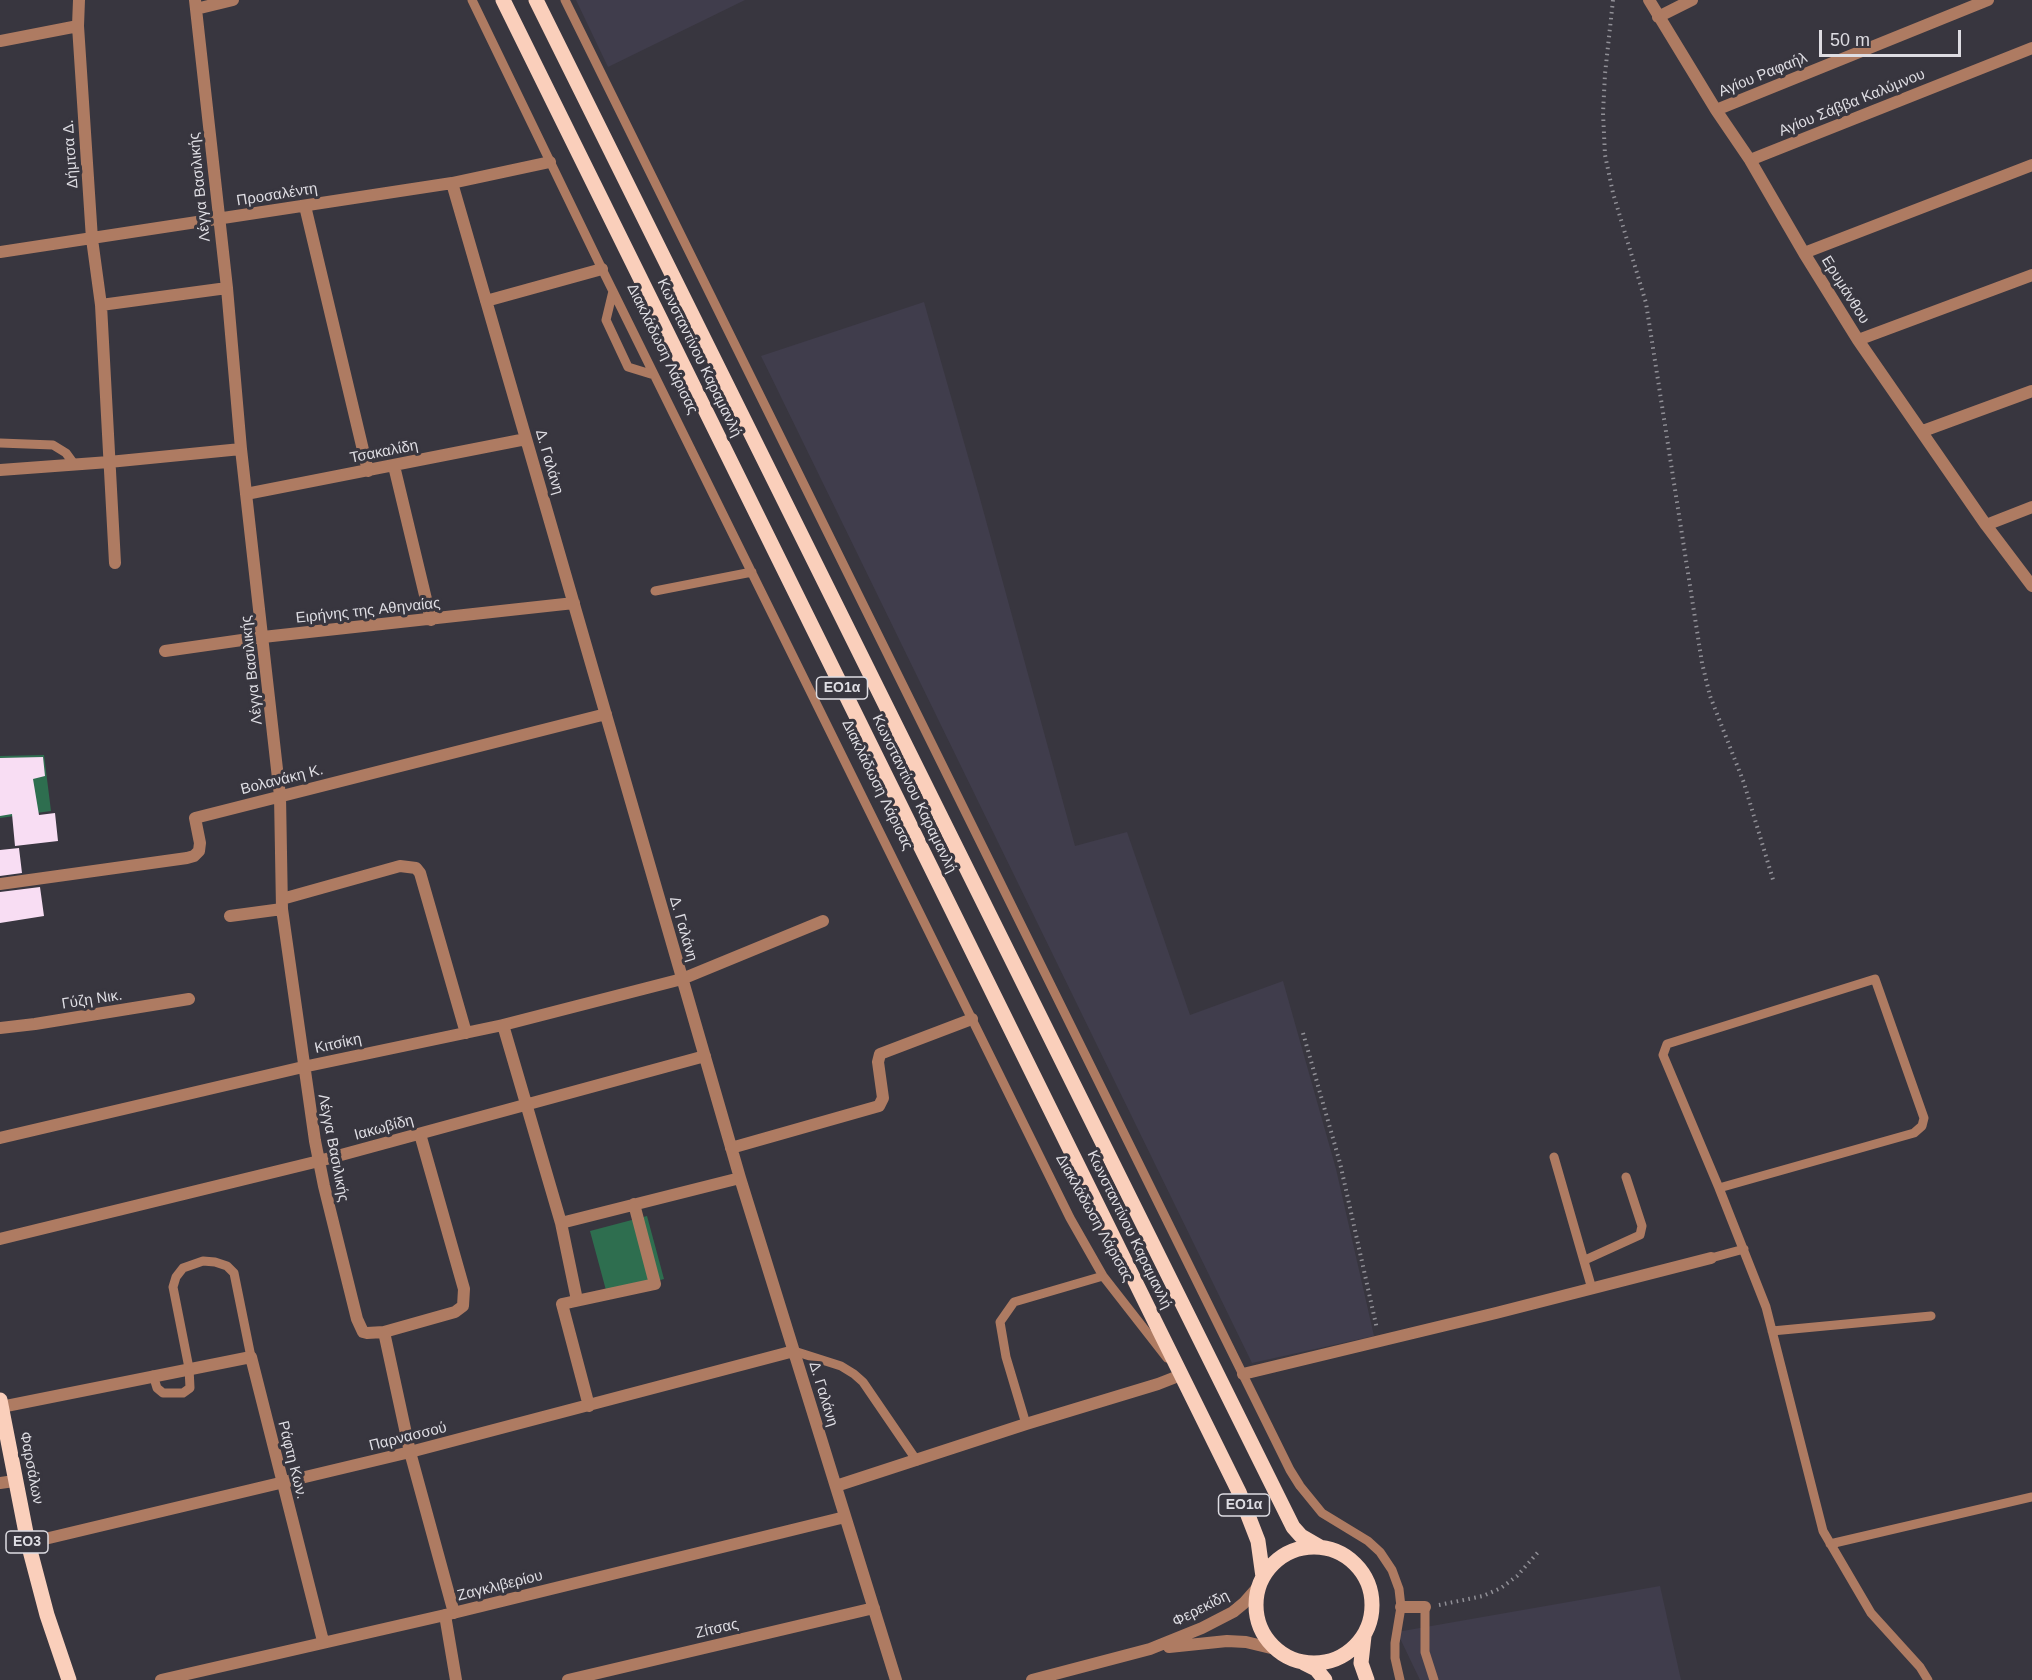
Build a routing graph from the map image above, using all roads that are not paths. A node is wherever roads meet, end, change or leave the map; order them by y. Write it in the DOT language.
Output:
graph roads {
  1 [pos="79,0"];
  2 [pos="233,0"];
  3 [pos="472,0"];
  4 [pos="502,0"];
  5 [pos="536,0"];
  6 [pos="565,0"];
  7 [pos="1648,0"];
  8 [pos="1692,0"];
  9 [pos="1988,0"];
  10 [pos="196,4"];
  11 [pos="1965,5"];
  12 [pos="1658,17"];
  13 [pos="78,26"];
  14 [pos="0,41"];
  15 [pos="2032,48"];
  16 [pos="1716,110"];
  17 [pos="1750,160"];
  18 [pos="550,162"];
  19 [pos="2032,165"];
  20 [pos="452,183"];
  21 [pos="305,206"];
  22 [pos="219,219"];
  23 [pos="92,239"];
  24 [pos="0,252"];
  25 [pos="1804,253"];
  26 [pos="602,269"];
  27 [pos="2032,275"];
  28 [pos="227,288"];
  29 [pos="613,291"];
  30 [pos="486,301"];
  31 [pos="101,306"];
  32 [pos="1858,340"];
  33 [pos="654,375"];
  34 [pos="2032,391"];
  35 [pos="1923,431"];
  36 [pos="526,439"];
  37 [pos="0,443"];
  38 [pos="241,448"];
  39 [pos="109,462"];
  40 [pos="74,464"];
  41 [pos="394,466"];
  42 [pos="0,470"];
  43 [pos="368,471"];
  44 [pos="246,494"];
  45 [pos="2032,507"];
  46 [pos="1986,525"];
  47 [pos="114,563"];
  48 [pos="752,572"];
  49 [pos="2032,586"];
  50 [pos="655,591"];
  51 [pos="574,603"];
  52 [pos="431,620"];
  53 [pos="263,637"];
  54 [pos="165,651"];
  55 [pos="606,714"];
  56 [pos="280,796"];
  57 [pos="0,884"];
  58 [pos="282,904"];
  59 [pos="230,916"];
  60 [pos="823,921"];
  61 [pos="682,979"];
  62 [pos="189,999"];
  63 [pos="972,1019"];
  64 [pos="503,1025"];
  65 [pos="0,1028"];
  66 [pos="466,1033"];
  67 [pos="705,1056"];
  68 [pos="303,1067"];
  69 [pos="525,1105"];
  70 [pos="420,1134"];
  71 [pos="0,1138"];
  72 [pos="731,1148"];
  73 [pos="1554,1157"];
  74 [pos="319,1161"];
  75 [pos="1626,1177"];
  76 [pos="740,1178"];
  77 [pos="1719,1188"];
  78 [pos="634,1204"];
  79 [pos="561,1223"];
  80 [pos="0,1239"];
  81 [pos="1744,1249"];
  82 [pos="1710,1258"];
  83 [pos="1585,1260"];
  84 [pos="1103,1276"];
  85 [pos="1592,1289"];
  86 [pos="577,1300"];
  87 [pos="1931,1316"];
  88 [pos="1772,1331"];
  89 [pos="384,1332"];
  90 [pos="794,1351"];
  91 [pos="251,1357"];
  92 [pos="189,1368"];
  93 [pos="1243,1374"];
  94 [pos="153,1375"];
  95 [pos="1180,1375"];
  96 [pos="0,1404"];
  97 [pos="589,1406"];
  98 [pos="1026,1424"];
  99 [pos="410,1452"];
  100 [pos="917,1461"];
  101 [pos="7,1482"];
  102 [pos="283,1484"];
  103 [pos="836,1486"];
  104 [pos="2032,1497"];
  105 [pos="845,1517"];
  106 [pos="28,1543"];
  107 [pos="1830,1544"];
  108 [pos="1320,1547"];
  109 [pos="1261,1582"];
  110 [pos="1401,1607"];
  111 [pos="1425,1607"];
  112 [pos="874,1608"];
  113 [pos="449,1614"];
  114 [pos="1365,1634"];
  115 [pos="323,1641"];
  116 [pos="1150,1649"];
  117 [pos="1275,1649"];
  118 [pos="1301,1662"];
  119 [pos="69,1680"];
  120 [pos="161,1680"];
  121 [pos="456,1680"];
  122 [pos="568,1680"];
  123 [pos="896,1680"];
  124 [pos="1032,1680"];
  125 [pos="1325,1680"];
  126 [pos="1367,1680"];
  127 [pos="1400,1680"];
  128 [pos="1434,1680"];
  129 [pos="1928,1680"];
  1 -- 13 [label="street, Δήμτσα Δ."];
  2 -- 10 [label="street"];
  3 -- 18 [label="lane, Διακλάδωση Λάρισας"];
  4 -- 95 [label="main road, Κωνσταντίνου Καραμανλή / ΕΟ1α"];
  5 -- 108 [label="main road, Κωνσταντίνου Καραμανλή / ΕΟ1α"];
  6 -- 93 [label="lane"];
  7 -- 12 [label="street, Ερυμάνθου"];
  8 -- 12 [label="street"];
  9 -- 11 [label="street, Αγίου Ραφαήλ"];
  10 -- 22 [label="street, Λέγγα Βασιλικής"];
  11 -- 16 [label="street, Αγίου Ραφαήλ"];
  12 -- 16 [label="street, Ερυμάνθου"];
  13 -- 14 [label="street"];
  13 -- 23 [label="street, Δήμτσα Δ."];
  15 -- 17 [label="street, Αγίου Σάββα Καλύμνου"];
  16 -- 17 [label="street, Ερυμάνθου"];
  17 -- 25 [label="street, Ερυμάνθου"];
  18 -- 20 [label="street, Προσαλέντη"];
  18 -- 26 [label="lane, Διακλάδωση Λάρισας"];
  19 -- 25 [label="street"];
  20 -- 21 [label="street, Προσαλέντη"];
  20 -- 30 [label="street, Δ. Γαλάνη"];
  21 -- 22 [label="street, Προσαλέντη"];
  21 -- 43 [label="street"];
  22 -- 23 [label="street, Προσαλέντη"];
  22 -- 28 [label="street, Λέγγα Βασιλικής"];
  23 -- 24 [label="street, Προσαλέντη"];
  23 -- 31 [label="street, Δήμτσα Δ."];
  25 -- 32 [label="street, Ερυμάνθου"];
  26 -- 29 [label="lane, Διακλάδωση Λάρισας"];
  26 -- 30 [label="street"];
  27 -- 32 [label="street"];
  28 -- 31 [label="street"];
  28 -- 38 [label="street, Λέγγα Βασιλικής"];
  29 -- 33 [label="lane, Διακλάδωση Λάρισας"];
  29 -- 33 [label="lane"];
  30 -- 36 [label="street, Δ. Γαλάνη"];
  31 -- 39 [label="street, Δήμτσα Δ."];
  32 -- 35 [label="street, Ερυμάνθου"];
  33 -- 48 [label="lane, Διακλάδωση Λάρισας"];
  34 -- 35 [label="street"];
  35 -- 46 [label="street, Ερυμάνθου"];
  36 -- 41 [label="street, Τσακαλίδη"];
  36 -- 51 [label="street, Δ. Γαλάνη"];
  37 -- 40 [label="lane"];
  38 -- 39 [label="street"];
  38 -- 44 [label="street, Λέγγα Βασιλικής"];
  39 -- 40 [label="street"];
  39 -- 47 [label="street, Δήμτσα Δ."];
  40 -- 42 [label="street"];
  41 -- 43 [label="street, Τσακαλίδη"];
  41 -- 52 [label="street"];
  43 -- 44 [label="street, Τσακαλίδη"];
  44 -- 53 [label="street, Λέγγα Βασιλικής"];
  45 -- 46 [label="street"];
  46 -- 49 [label="street, Ερυμάνθου"];
  48 -- 50 [label="lane"];
  48 -- 63 [label="lane, Διακλάδωση Λάρισας"];
  51 -- 52 [label="street, Ειρήνης της Αθηναίας"];
  51 -- 55 [label="street, Δ. Γαλάνη"];
  52 -- 53 [label="street, Ειρήνης της Αθηναίας"];
  53 -- 54 [label="street, Ειρήνης της Αθηναίας"];
  53 -- 56 [label="street, Λέγγα Βασιλικής"];
  55 -- 56 [label="street, Βολανάκη Κ."];
  55 -- 61 [label="street, Δ. Γαλάνη"];
  56 -- 57 [label="street, Βολανάκη Κ."];
  56 -- 58 [label="street, Λέγγα Βασιλικής"];
  58 -- 59 [label="street"];
  58 -- 66 [label="street"];
  58 -- 68 [label="street, Λέγγα Βασιλικής"];
  60 -- 61 [label="street, Κιτσίκη"];
  61 -- 64 [label="street, Κιτσίκη"];
  61 -- 67 [label="street, Δ. Γαλάνη"];
  62 -- 65 [label="street, Γύζη Νικ."];
  63 -- 72 [label="street"];
  63 -- 84 [label="lane, Διακλάδωση Λάρισας"];
  64 -- 66 [label="street, Κιτσίκη"];
  64 -- 69 [label="street"];
  66 -- 68 [label="street, Κιτσίκη"];
  67 -- 69 [label="street, Ιακωβίδη"];
  67 -- 72 [label="street, Δ. Γαλάνη"];
  68 -- 71 [label="street, Κιτσίκη"];
  68 -- 74 [label="street, Λέγγα Βασιλικής"];
  69 -- 70 [label="street, Ιακωβίδη"];
  69 -- 79 [label="street"];
  70 -- 74 [label="street, Ιακωβίδη"];
  70 -- 89 [label="street"];
  72 -- 76 [label="street, Δ. Γαλάνη"];
  73 -- 83 [label="lane"];
  74 -- 80 [label="street, Ιακωβίδη"];
  74 -- 89 [label="street, Λέγγα Βασιλικής"];
  75 -- 83 [label="lane"];
  76 -- 78 [label="street"];
  76 -- 90 [label="street, Δ. Γαλάνη"];
  77 -- 77 [label="lane"];
  77 -- 81 [label="lane"];
  78 -- 79 [label="street"];
  78 -- 86 [label="street"];
  79 -- 86 [label="street"];
  81 -- 82 [label="lane"];
  81 -- 88 [label="lane"];
  82 -- 85 [label="street"];
  83 -- 85 [label="lane"];
  84 -- 95 [label="lane, Διακλάδωση Λάρισας"];
  84 -- 98 [label="lane"];
  85 -- 93 [label="street"];
  86 -- 97 [label="street"];
  87 -- 88 [label="lane"];
  88 -- 107 [label="lane"];
  89 -- 99 [label="street"];
  90 -- 97 [label="street, Παρνασσού"];
  90 -- 100 [label="lane"];
  90 -- 103 [label="street, Δ. Γαλάνη"];
  91 -- 92 [label="street"];
  91 -- 92 [label="lane, Ράφτη Κων."];
  91 -- 102 [label="street, Ράφτη Κων."];
  92 -- 94 [label="street"];
  92 -- 94 [label="lane"];
  93 -- 110 [label="lane"];
  94 -- 96 [label="street"];
  95 -- 98 [label="street"];
  95 -- 109 [label="main road, Κωνσταντίνου Καραμανλή / ΕΟ1α"];
  96 -- 101 [label="main road, Φαρσάλων / ΕΟ3"];
  97 -- 99 [label="street, Παρνασσού"];
  98 -- 100 [label="street"];
  99 -- 102 [label="street, Παρνασσού"];
  99 -- 113 [label="street"];
  100 -- 103 [label="street"];
  101 -- 106 [label="main road, Φαρσάλων / ΕΟ3"];
  102 -- 106 [label="street, Παρνασσού"];
  102 -- 115 [label="street, Ράφτη Κων."];
  103 -- 105 [label="street, Δ. Γαλάνη"];
  104 -- 107 [label="lane"];
  105 -- 112 [label="street, Δ. Γαλάνη"];
  105 -- 113 [label="street, Ζαγκλιβερίου"];
  106 -- 119 [label="main road, Φαρσάλων / ΕΟ3"];
  107 -- 129 [label="lane"];
  108 -- 109 [label="main road"];
  108 -- 114 [label="main road, ΕΟ1α"];
  109 -- 116 [label="street, Φερεκίδη"];
  109 -- 117 [label="main road, ΕΟ1α"];
  110 -- 111 [label="street"];
  110 -- 127 [label="lane"];
  111 -- 128 [label="lane"];
  112 -- 122 [label="street, Ζίτσας"];
  112 -- 123 [label="street, Δ. Γαλάνη"];
  113 -- 115 [label="street, Ζαγκλιβερίου"];
  113 -- 121 [label="street"];
  114 -- 118 [label="main road"];
  114 -- 126 [label="main road, ΕΟ1α"];
  115 -- 120 [label="street, Ζαγκλιβερίου"];
  116 -- 117 [label="street, Φερεκίδη"];
  116 -- 124 [label="street, Φερεκίδη"];
  117 -- 118 [label="main road"];
  118 -- 125 [label="main road"];
}
